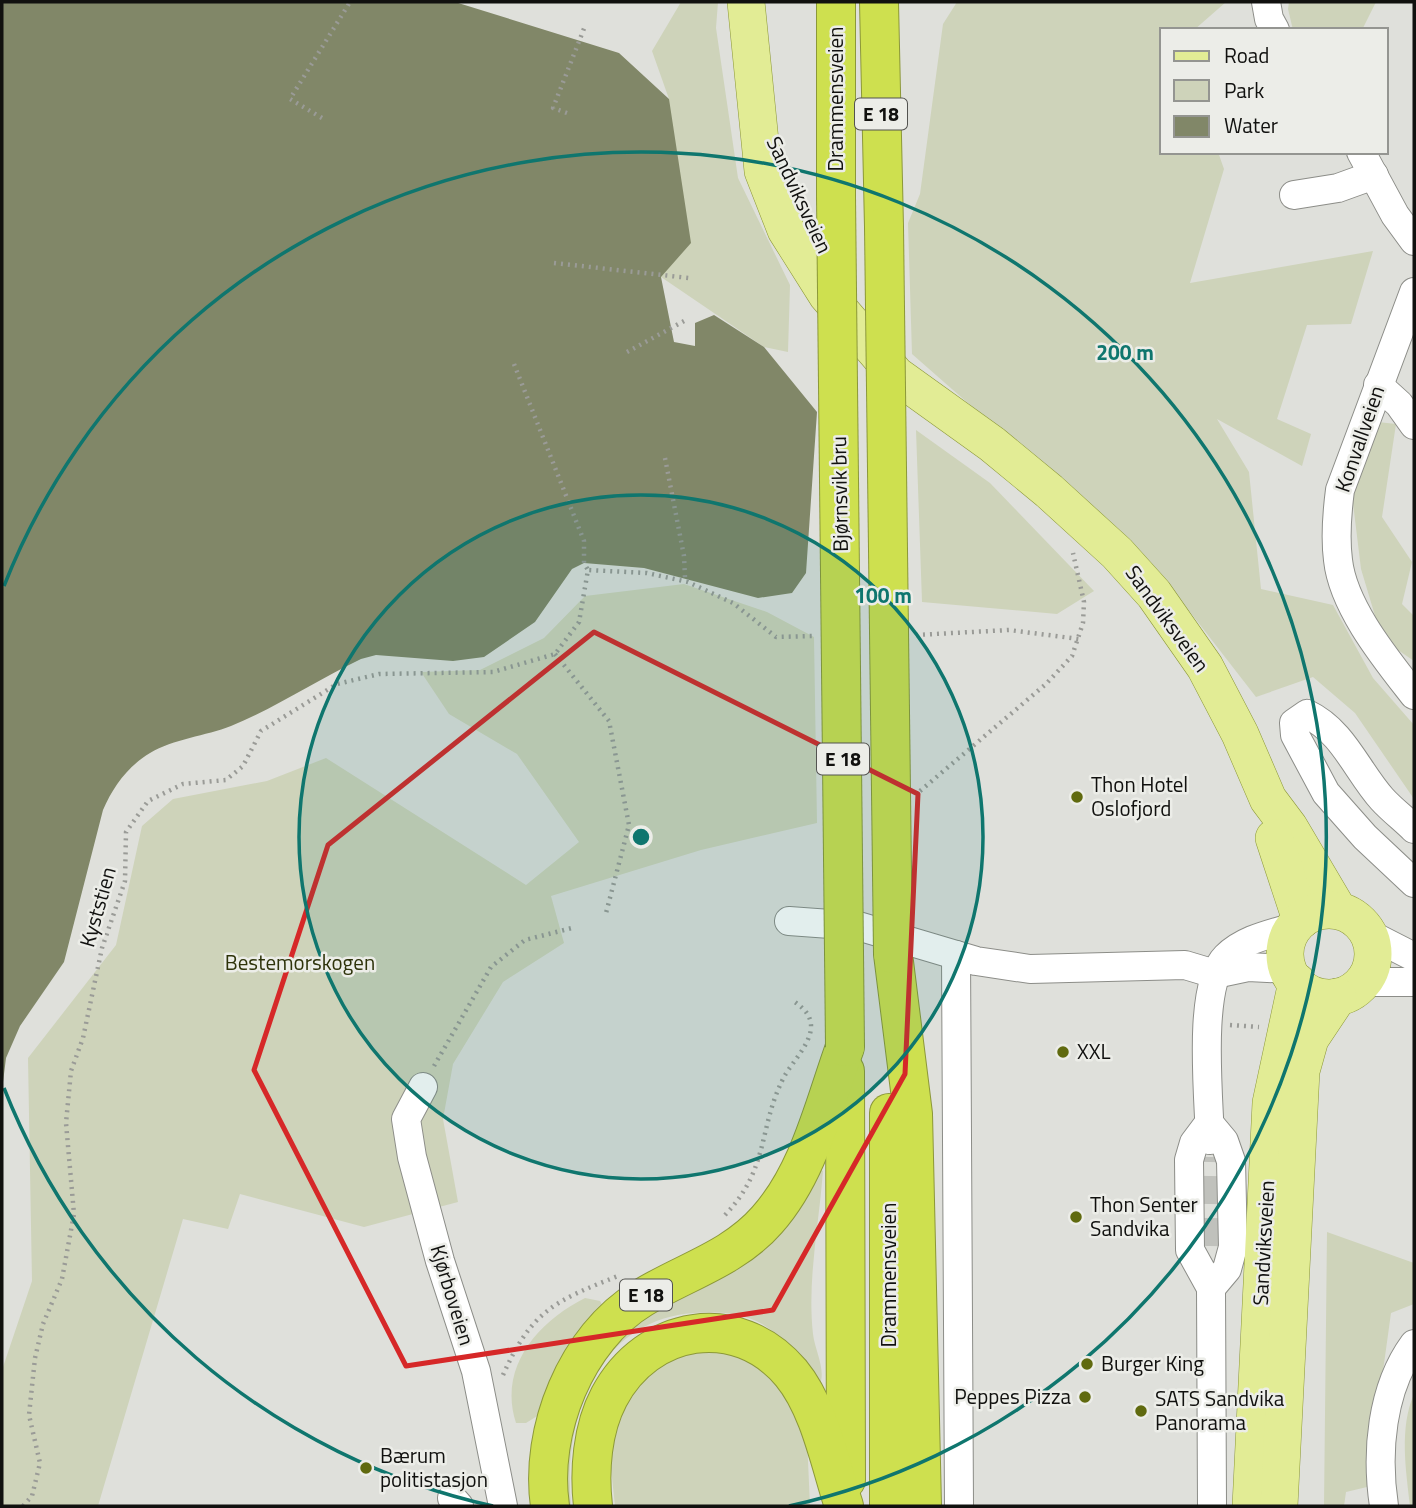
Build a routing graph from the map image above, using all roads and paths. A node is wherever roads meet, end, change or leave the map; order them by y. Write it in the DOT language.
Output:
graph roads {
  1 [pos="350,2"];
  2 [pos="746,2"];
  3 [pos="836,2"];
  4 [pos="879,2"];
  5 [pos="1266,2"];
  6 [pos="584,26"];
  7 [pos="1274,28"];
  8 [pos="567,113"];
  9 [pos="322,118"];
  10 [pos="1367,164"];
  11 [pos="1294,195"];
  12 [pos="836,196"];
  13 [pos="1414,241"];
  14 [pos="554,263"];
  15 [pos="689,278"];
  16 [pos="1414,292"];
  17 [pos="684,321"];
  18 [pos="627,352"];
  19 [pos="514,363"];
  20 [pos="1378,385"];
  21 [pos="1414,425"];
  22 [pos="665,458"];
  23 [pos="1071,547"];
  24 [pos="588,570"];
  25 [pos="685,579"];
  26 [pos="926,635"];
  27 [pos="806,636"];
  28 [pos="1079,639"];
  29 [pos="555,654"];
  30 [pos="1414,695"];
  31 [pos="915,797"];
  32 [pos="1268,799"];
  33 [pos="1414,829"];
  34 [pos="1414,883"];
  35 [pos="1338,911"];
  36 [pos="605,917"];
  37 [pos="799,921"];
  38 [pos="1297,924"];
  39 [pos="572,928"];
  40 [pos="1369,934"];
  41 [pos="950,953"];
  42 [pos="1414,957"];
  43 [pos="1215,974"];
  44 [pos="1292,976"];
  45 [pos="1414,982"];
  46 [pos="1350,989"];
  47 [pos="792,1000"];
  48 [pos="1235,1016"];
  49 [pos="1234,1025"];
  50 [pos="897,1045"];
  51 [pos="423,1087"];
  52 [pos="1209,1123"];
  53 [pos="830,1130"];
  54 [pos="1210,1157"];
  55 [pos="717,1223"];
  56 [pos="621,1275"];
  57 [pos="1211,1288"];
  58 [pos="1414,1344"];
  59 [pos="501,1380"];
  60 [pos="23,1506"];
  61 [pos="503,1506"];
  62 [pos="550,1506"];
  63 [pos="593,1506"];
  64 [pos="845,1506"];
  65 [pos="889,1506"];
  66 [pos="922,1506"];
  67 [pos="959,1506"];
  68 [pos="1212,1506"];
  69 [pos="1251,1506"];
  70 [pos="1279,1506"];
  71 [pos="1384,1506"];
  1 -- 9 [label="path"];
  2 -- 32 [label="main road, Sandviksveien"];
  3 -- 12 [label="highway, Drammensveien / E 18"];
  4 -- 50 [label="highway, Drammensveien / E 18, bridge"];
  5 -- 7 [label="street"];
  6 -- 8 [label="path"];
  10 -- 11 [label="street"];
  10 -- 13 [label="street"];
  12 -- 53 [label="highway, Bjørnsvik bru / E 18, bridge"];
  14 -- 15 [label="path"];
  16 -- 20 [label="street, Konvallveien"];
  17 -- 18 [label="path"];
  19 -- 24 [label="path"];
  20 -- 21 [label="street"];
  20 -- 30 [label="street, Konvallveien"];
  22 -- 25 [label="path"];
  23 -- 28 [label="path"];
  24 -- 27 [label="path"];
  24 -- 29 [label="path"];
  26 -- 28 [label="path"];
  28 -- 31 [label="path"];
  29 -- 36 [label="path"];
  29 -- 60 [label="path, Kyststien"];
  32 -- 35 [label="main road, Sandviksveien"];
  32 -- 38 [label="main road, Sandviksveien"];
  33 -- 34 [label="street"];
  35 -- 38 [label="main road"];
  35 -- 40 [label="main road"];
  37 -- 41 [label="street, bridge"];
  38 -- 43 [label="street"];
  38 -- 44 [label="main road"];
  39 -- 51 [label="path"];
  40 -- 42 [label="street"];
  40 -- 46 [label="main road"];
  41 -- 43 [label="street"];
  41 -- 67 [label="street"];
  43 -- 44 [label="street"];
  43 -- 52 [label="street"];
  44 -- 46 [label="main road"];
  44 -- 69 [label="main road, Sandviksveien"];
  45 -- 46 [label="street"];
  46 -- 70 [label="main road, Sandviksveien"];
  47 -- 55 [label="path"];
  48 -- 49 [label="path"];
  50 -- 65 [label="highway, Drammensveien / E 18"];
  50 -- 66 [label="highway, E 18"];
  51 -- 61 [label="street, Kjørboveien"];
  52 -- 54 [label="street"];
  52 -- 57 [label="street"];
  52 -- 57 [label="street"];
  53 -- 62 [label="highway, E 18"];
  53 -- 64 [label="highway, Drammensveien / E 18"];
  56 -- 59 [label="path"];
  57 -- 68 [label="street"];
  58 -- 71 [label="street"];
  63 -- 64 [label="highway, E 18"];
}
